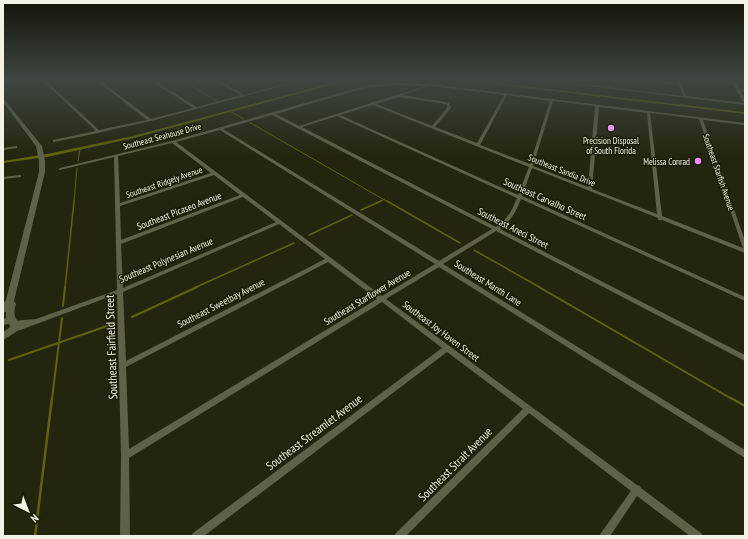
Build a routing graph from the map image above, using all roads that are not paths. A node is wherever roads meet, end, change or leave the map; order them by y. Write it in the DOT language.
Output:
graph roads {
  1 [pos="8,105"];
  2 [pos="70,105"];
  3 [pos="130,105"];
  4 [pos="191,105"];
  5 [pos="207,105"];
  6 [pos="301,105"];
  7 [pos="366,105"];
  8 [pos="377,105"];
  9 [pos="447,105"];
  10 [pos="500,105"];
  11 [pos="550,105"];
  12 [pos="589,105"];
  13 [pos="597,106"];
  14 [pos="196,108"];
  15 [pos="272,113"];
  16 [pos="648,113"];
  17 [pos="338,115"];
  18 [pos="701,119"];
  19 [pos="150,120"];
  20 [pos="745,124"];
  21 [pos="298,127"];
  22 [pos="433,127"];
  23 [pos="220,128"];
  24 [pos="99,132"];
  25 [pos="54,141"];
  26 [pos="173,142"];
  27 [pos="478,145"];
  28 [pos="16,147"];
  29 [pos="3,149"];
  30 [pos="116,157"];
  31 [pos="531,166"];
  32 [pos="60,169"];
  33 [pos="214,173"];
  34 [pos="20,176"];
  35 [pos="3,178"];
  36 [pos="590,190"];
  37 [pos="244,195"];
  38 [pos="519,197"];
  39 [pos="118,205"];
  40 [pos="660,219"];
  41 [pos="280,222"];
  42 [pos="496,229"];
  43 [pos="119,243"];
  44 [pos="745,248"];
  45 [pos="745,251"];
  46 [pos="329,259"];
  47 [pos="440,264"];
  48 [pos="120,291"];
  49 [pos="381,298"];
  50 [pos="745,299"];
  51 [pos="10,301"];
  52 [pos="3,310"];
  53 [pos="10,324"];
  54 [pos="3,337"];
  55 [pos="447,348"];
  56 [pos="745,358"];
  57 [pos="123,364"];
  58 [pos="528,409"];
  59 [pos="745,454"];
  60 [pos="125,456"];
  61 [pos="637,490"];
  62 [pos="125,536"];
  63 [pos="196,536"];
  64 [pos="399,536"];
  65 [pos="604,536"];
  66 [pos="698,536"];
  1 -- 51 [label="street"];
  2 -- 24 [label="street"];
  3 -- 19 [label="street"];
  4 -- 14 [label="street"];
  5 -- 14 [label="street"];
  6 -- 15 [label="street, Southeast Seahouse Drive"];
  7 -- 17 [label="street"];
  8 -- 22 [label="street, Southeast Sandia Drive"];
  9 -- 22 [label="street"];
  10 -- 27 [label="street"];
  11 -- 31 [label="street, Southeast Starflower Avenue"];
  12 -- 13 [label="street, Southeast Seahouse Drive"];
  13 -- 16 [label="street, Southeast Seahouse Drive"];
  13 -- 36 [label="street"];
  14 -- 19 [label="street"];
  15 -- 21 [label="street, Southeast Aneci Street"];
  15 -- 23 [label="street, Southeast Seahouse Drive"];
  16 -- 18 [label="street, Southeast Seahouse Drive"];
  16 -- 40 [label="street"];
  17 -- 21 [label="street"];
  17 -- 38 [label="street, Southeast Carvalho Street"];
  18 -- 20 [label="street, Southeast Seahouse Drive"];
  18 -- 44 [label="street, Southeast Starfish Avenue"];
  19 -- 24 [label="street"];
  21 -- 42 [label="street, Southeast Aneci Street"];
  22 -- 27 [label="street, Southeast Sandia Drive"];
  23 -- 26 [label="street, Southeast Seahouse Drive"];
  23 -- 47 [label="street, Southeast Manth Lane"];
  24 -- 25 [label="street"];
  26 -- 30 [label="street, Southeast Seahouse Drive"];
  26 -- 33 [label="street, Southeast Joy Haven Street"];
  27 -- 31 [label="street, Southeast Sandia Drive"];
  28 -- 29 [label="street"];
  30 -- 32 [label="street, Southeast Seahouse Drive"];
  30 -- 39 [label="street, Southeast Fairfield Street"];
  31 -- 36 [label="street, Southeast Sandia Drive"];
  31 -- 38 [label="street, Southeast Starflower Avenue"];
  33 -- 37 [label="street, Southeast Joy Haven Street"];
  33 -- 39 [label="street, Southeast Ridgely Avenue"];
  34 -- 35 [label="street"];
  36 -- 40 [label="street, Southeast Sandia Drive"];
  37 -- 41 [label="street, Southeast Joy Haven Street"];
  37 -- 43 [label="street, Southeast Picaseo Avenue"];
  38 -- 42 [label="street, Southeast Starflower Avenue"];
  38 -- 50 [label="street, Southeast Carvalho Street"];
  39 -- 43 [label="street, Southeast Fairfield Street"];
  40 -- 45 [label="street, Southeast Sandia Drive"];
  41 -- 46 [label="street, Southeast Joy Haven Street"];
  41 -- 48 [label="street, Southeast Polynesian Avenue"];
  42 -- 47 [label="street, Southeast Starflower Avenue"];
  42 -- 56 [label="street, Southeast Aneci Street"];
  43 -- 48 [label="street, Southeast Fairfield Street"];
  46 -- 49 [label="street, Southeast Joy Haven Street"];
  46 -- 57 [label="street, Southeast Sweetbay Avenue"];
  47 -- 49 [label="street, Southeast Starflower Avenue"];
  47 -- 59 [label="street, Southeast Manth Lane"];
  48 -- 53 [label="street, Southeast Polynesian Avenue"];
  48 -- 57 [label="street, Southeast Fairfield Street"];
  49 -- 55 [label="street, Southeast Joy Haven Street"];
  49 -- 60 [label="street, Southeast Starflower Avenue"];
  51 -- 52 [label="street"];
  51 -- 53 [label="street"];
  53 -- 54 [label="street"];
  55 -- 58 [label="street, Southeast Joy Haven Street"];
  55 -- 63 [label="street, Southeast Streamlet Avenue"];
  57 -- 60 [label="street, Southeast Fairfield Street"];
  58 -- 61 [label="street, Southeast Joy Haven Street"];
  58 -- 64 [label="street, Southeast Strait Avenue"];
  60 -- 62 [label="street, Southeast Fairfield Street"];
  61 -- 65 [label="street"];
  61 -- 66 [label="street, Southeast Joy Haven Street"];
}
